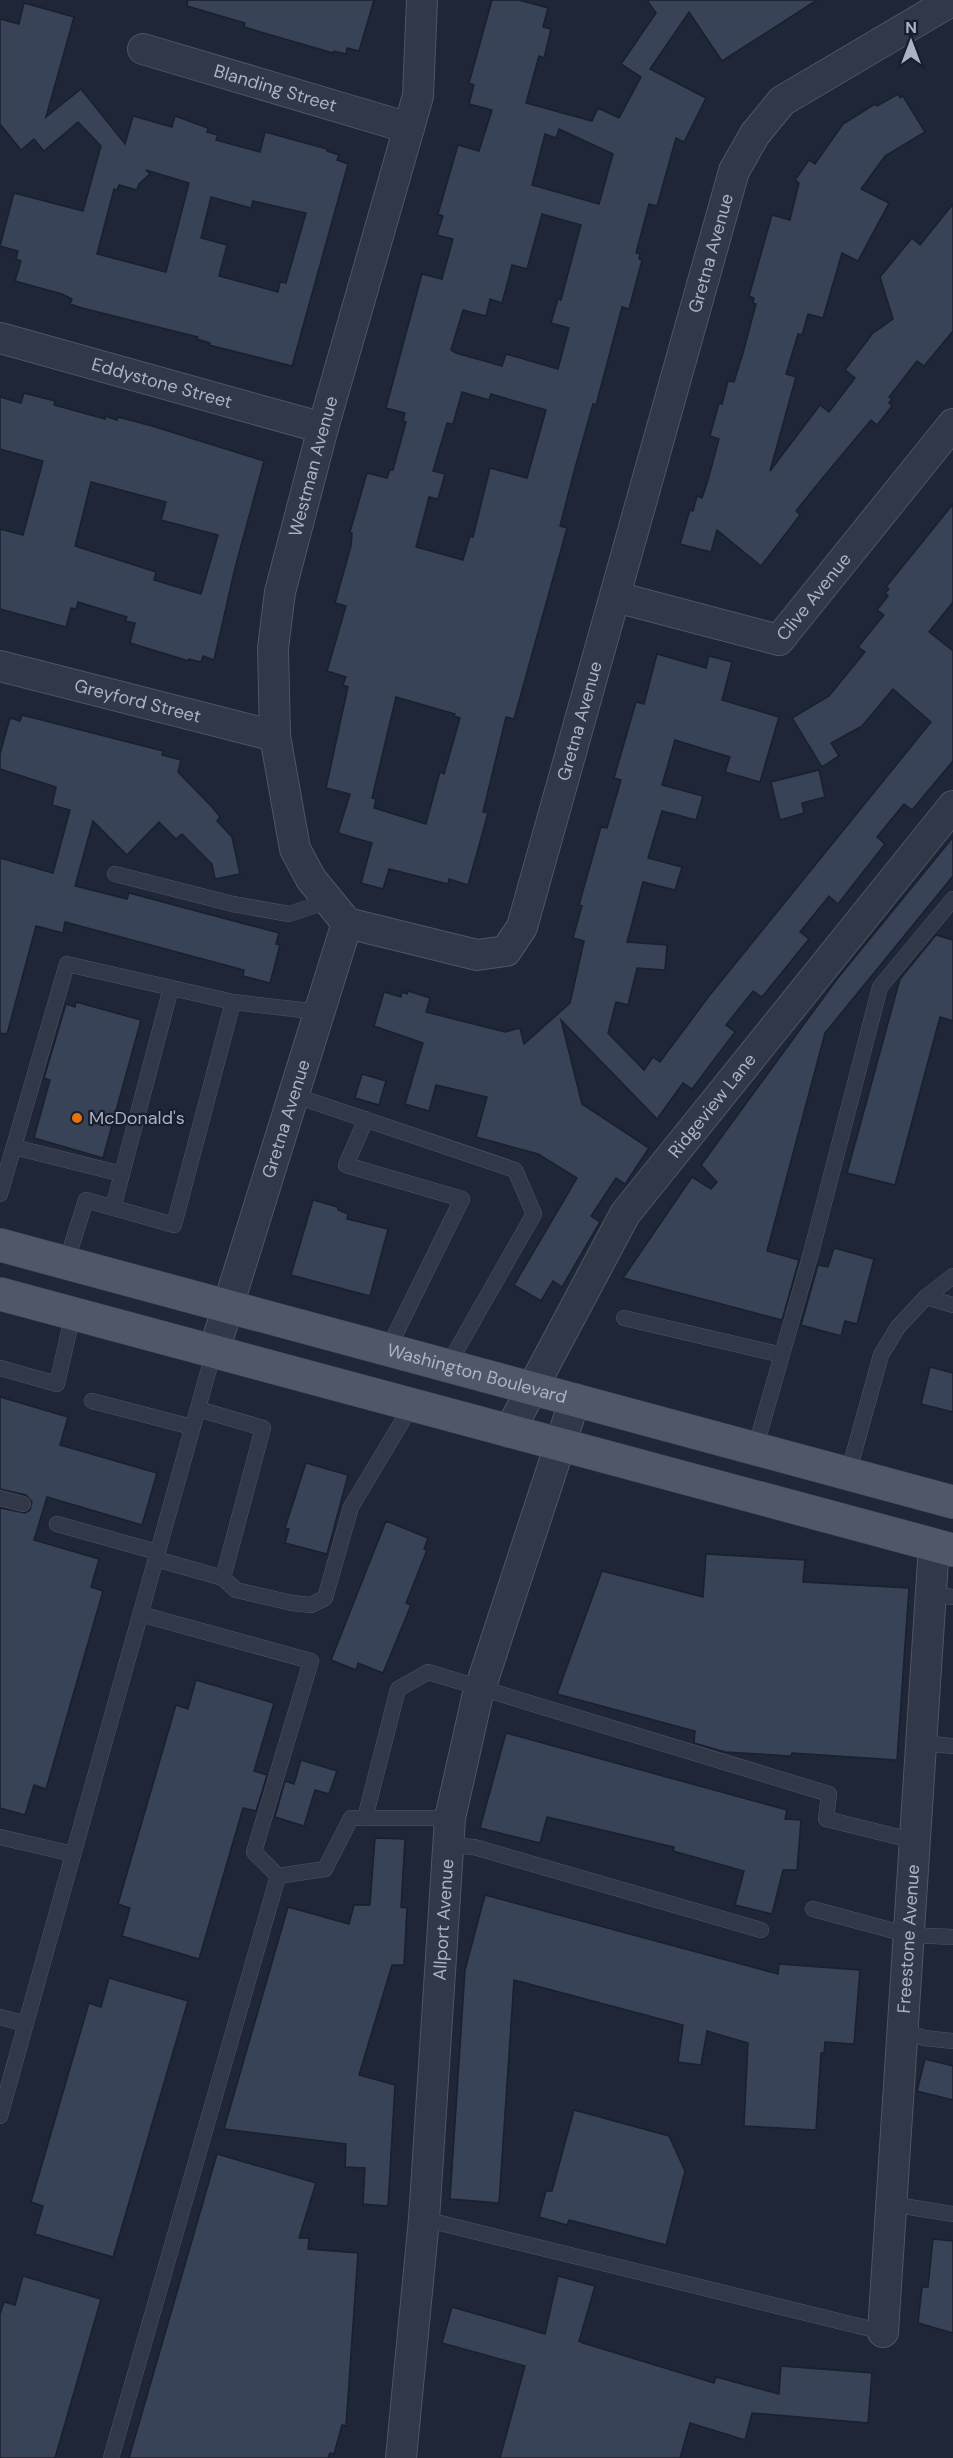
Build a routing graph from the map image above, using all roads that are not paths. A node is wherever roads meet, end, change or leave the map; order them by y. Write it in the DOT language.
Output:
graph roads {
  1 [pos="422,0"];
  2 [pos="953,0"];
  3 [pos="143,49"];
  4 [pos="410,128"];
  5 [pos="0,338"];
  6 [pos="953,424"];
  7 [pos="323,428"];
  8 [pos="616,597"];
  9 [pos="0,666"];
  10 [pos="275,736"];
  11 [pos="953,806"];
  12 [pos="115,874"];
  13 [pos="953,899"];
  14 [pos="338,912"];
  15 [pos="171,988"];
  16 [pos="233,1002"];
  17 [pos="319,1011"];
  18 [pos="294,1095"];
  19 [pos="366,1119"];
  20 [pos="14,1147"];
  21 [pos="122,1174"];
  22 [pos="0,1194"];
  23 [pos="113,1208"];
  24 [pos="0,1245"];
  25 [pos="66,1263"];
  26 [pos="953,1276"];
  27 [pos="0,1294"];
  28 [pos="926,1297"];
  29 [pos="953,1305"];
  30 [pos="228,1306"];
  31 [pos="74,1314"];
  32 [pos="624,1318"];
  33 [pos="388,1349"];
  34 [pos="214,1352"];
  35 [pos="782,1355"];
  36 [pos="448,1365"];
  37 [pos="0,1368"];
  38 [pos="532,1388"];
  39 [pos="575,1399"];
  40 [pos="92,1401"];
  41 [pos="412,1405"];
  42 [pos="198,1409"];
  43 [pos="192,1427"];
  44 [pos="509,1432"];
  45 [pos="559,1444"];
  46 [pos="755,1449"];
  47 [pos="848,1474"];
  48 [pos="0,1498"];
  49 [pos="953,1502"];
  50 [pos="23,1504"];
  51 [pos="57,1524"];
  52 [pos="944,1547"];
  53 [pos="157,1556"];
  54 [pos="223,1578"];
  55 [pos="942,1595"];
  56 [pos="140,1614"];
  57 [pos="480,1690"];
  58 [pos="921,1743"];
  59 [pos="953,1746"];
  60 [pos="365,1818"];
  61 [pos="449,1831"];
  62 [pos="0,1837"];
  63 [pos="915,1841"];
  64 [pos="74,1854"];
  65 [pos="278,1876"];
  66 [pos="813,1909"];
  67 [pos="761,1930"];
  68 [pos="909,1935"];
  69 [pos="953,1937"];
  70 [pos="0,2017"];
  71 [pos="26,2024"];
  72 [pos="902,2030"];
  73 [pos="953,2042"];
  74 [pos="0,2116"];
  75 [pos="891,2204"];
  76 [pos="953,2214"];
  77 [pos="424,2219"];
  78 [pos="883,2332"];
  79 [pos="111,2458"];
  80 [pos="401,2458"];
  1 -- 4 [label="street, Westman Avenue"];
  2 -- 8 [label="street, Gretna Avenue"];
  3 -- 4 [label="street, Blanding Street"];
  4 -- 7 [label="street, Westman Avenue"];
  5 -- 7 [label="street, Eddystone Street"];
  6 -- 8 [label="street, Clive Avenue"];
  7 -- 10 [label="street, Westman Avenue"];
  8 -- 14 [label="street, Gretna Avenue"];
  9 -- 10 [label="street, Greyford Street"];
  10 -- 14 [label="street, Westman Avenue"];
  11 -- 38 [label="street, Ridgeview Lane"];
  12 -- 14 [label="lane"];
  13 -- 35 [label="lane"];
  14 -- 17 [label="street, Gretna Avenue"];
  15 -- 16 [label="lane"];
  15 -- 20 [label="lane"];
  15 -- 21 [label="lane"];
  16 -- 17 [label="lane"];
  16 -- 23 [label="lane"];
  17 -- 18 [label="street, Gretna Avenue"];
  18 -- 19 [label="lane"];
  18 -- 30 [label="street, Gretna Avenue"];
  19 -- 33 [label="lane"];
  19 -- 36 [label="lane"];
  20 -- 21 [label="lane"];
  20 -- 22 [label="lane"];
  21 -- 23 [label="lane"];
  23 -- 25 [label="lane"];
  24 -- 25 [label="main road, Washington Boulevard"];
  25 -- 30 [label="main road, Washington Boulevard"];
  26 -- 28 [label="lane"];
  27 -- 31 [label="main road"];
  28 -- 29 [label="lane"];
  28 -- 47 [label="lane"];
  30 -- 33 [label="main road, Washington Boulevard"];
  30 -- 34 [label="street, Gretna Avenue"];
  31 -- 34 [label="main road"];
  31 -- 37 [label="lane"];
  32 -- 35 [label="lane"];
  33 -- 36 [label="main road, Washington Boulevard"];
  34 -- 41 [label="main road"];
  34 -- 42 [label="lane"];
  35 -- 46 [label="lane"];
  36 -- 38 [label="main road, Washington Boulevard"];
  38 -- 39 [label="main road, Washington Boulevard"];
  38 -- 44 [label="street, Ridgeview Lane"];
  39 -- 45 [label="street, Allport Avenue"];
  39 -- 46 [label="main road, Washington Boulevard"];
  40 -- 43 [label="lane"];
  41 -- 44 [label="main road"];
  41 -- 54 [label="lane"];
  42 -- 43 [label="lane"];
  42 -- 54 [label="lane"];
  43 -- 53 [label="lane"];
  44 -- 45 [label="main road"];
  45 -- 52 [label="main road"];
  45 -- 57 [label="street, Allport Avenue"];
  46 -- 47 [label="main road, Washington Boulevard"];
  47 -- 49 [label="main road, Washington Boulevard"];
  48 -- 50 [label="lane"];
  51 -- 53 [label="lane"];
  52 -- 55 [label="street, Freestone Avenue"];
  53 -- 54 [label="lane"];
  53 -- 56 [label="lane"];
  55 -- 58 [label="street, Freestone Avenue"];
  56 -- 64 [label="lane"];
  56 -- 65 [label="lane"];
  57 -- 60 [label="lane"];
  57 -- 61 [label="street, Allport Avenue"];
  57 -- 63 [label="lane"];
  58 -- 59 [label="lane"];
  58 -- 63 [label="street, Freestone Avenue"];
  60 -- 61 [label="lane"];
  60 -- 65 [label="lane"];
  61 -- 67 [label="lane"];
  61 -- 77 [label="street, Allport Avenue"];
  62 -- 64 [label="lane"];
  63 -- 68 [label="street, Freestone Avenue"];
  64 -- 71 [label="lane"];
  65 -- 79 [label="lane"];
  66 -- 68 [label="lane"];
  68 -- 69 [label="lane"];
  68 -- 72 [label="street, Freestone Avenue"];
  70 -- 71 [label="lane"];
  71 -- 74 [label="lane"];
  72 -- 73 [label="lane"];
  72 -- 75 [label="street, Freestone Avenue"];
  75 -- 76 [label="lane"];
  75 -- 78 [label="street, Freestone Avenue"];
  77 -- 78 [label="lane"];
  77 -- 80 [label="street, Allport Avenue"];
}
